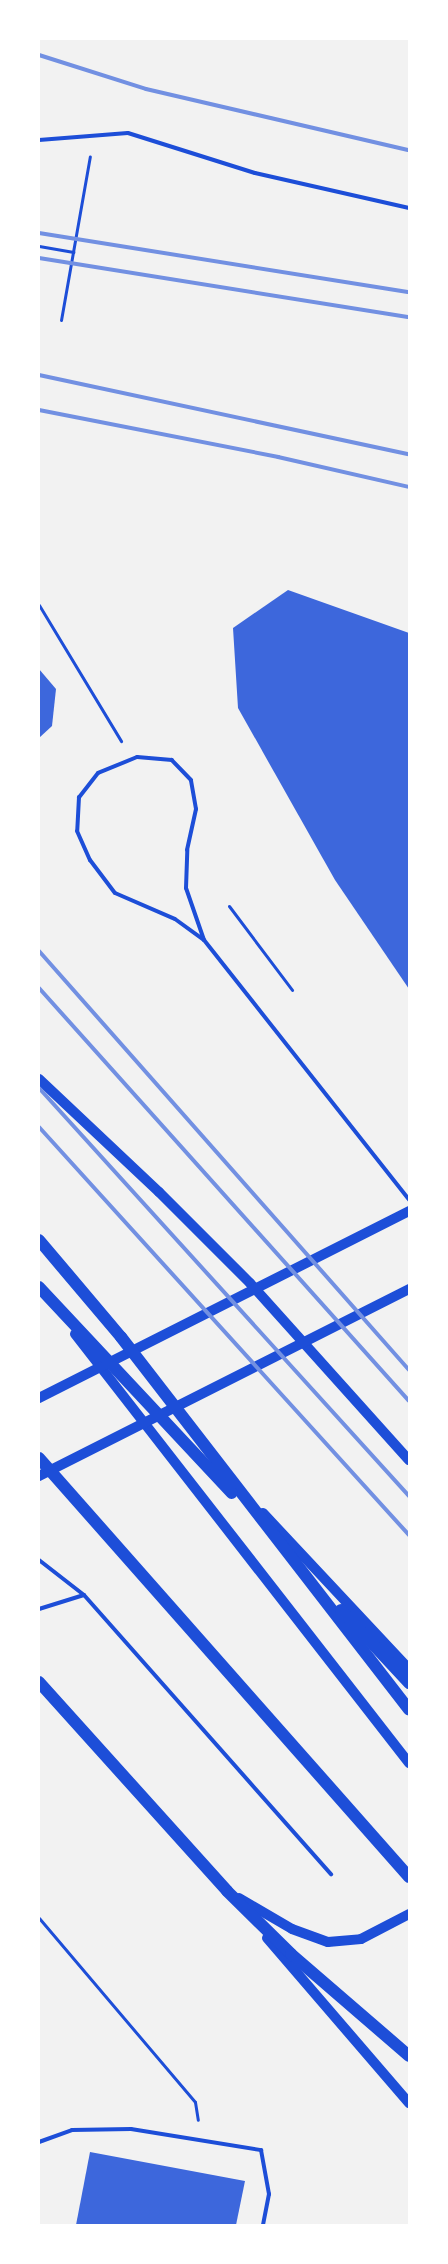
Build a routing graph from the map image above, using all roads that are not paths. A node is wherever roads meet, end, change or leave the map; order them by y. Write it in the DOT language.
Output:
graph roads {
  1 [pos="39,140"];
  2 [pos="409,208"];
  3 [pos="204,940"];
  4 [pos="39,1079"];
  5 [pos="409,1200"];
  6 [pos="409,1211"];
  7 [pos="39,1240"];
  8 [pos="39,1288"];
  9 [pos="409,1290"];
  10 [pos="39,1398"];
  11 [pos="39,1458"];
  12 [pos="409,1460"];
  13 [pos="224,1471"];
  14 [pos="39,1476"];
  15 [pos="39,1560"];
  16 [pos="84,1595"];
  17 [pos="39,1609"];
  18 [pos="409,1669"];
  19 [pos="39,1682"];
  20 [pos="409,1683"];
  21 [pos="409,1710"];
  22 [pos="409,1763"];
  23 [pos="332,1874"];
  24 [pos="409,1876"];
  25 [pos="227,1892"];
  26 [pos="409,1914"];
  27 [pos="409,2056"];
  28 [pos="409,2103"];
  29 [pos="39,2142"];
  30 [pos="263,2225"];
  1 -- 2 [label="lane"];
  3 -- 3 [label="lane"];
  3 -- 5 [label="lane"];
  4 -- 12 [label="main road"];
  6 -- 10 [label="main road"];
  7 -- 13 [label="main road"];
  8 -- 20 [label="main road"];
  8 -- 22 [label="main road"];
  9 -- 14 [label="main road"];
  11 -- 24 [label="main road"];
  13 -- 18 [label="main road"];
  13 -- 21 [label="main road"];
  15 -- 16 [label="lane"];
  16 -- 17 [label="lane"];
  16 -- 23 [label="lane"];
  19 -- 25 [label="main road"];
  25 -- 26 [label="main road"];
  25 -- 27 [label="main road"];
  25 -- 28 [label="main road"];
  29 -- 30 [label="lane"];
}
